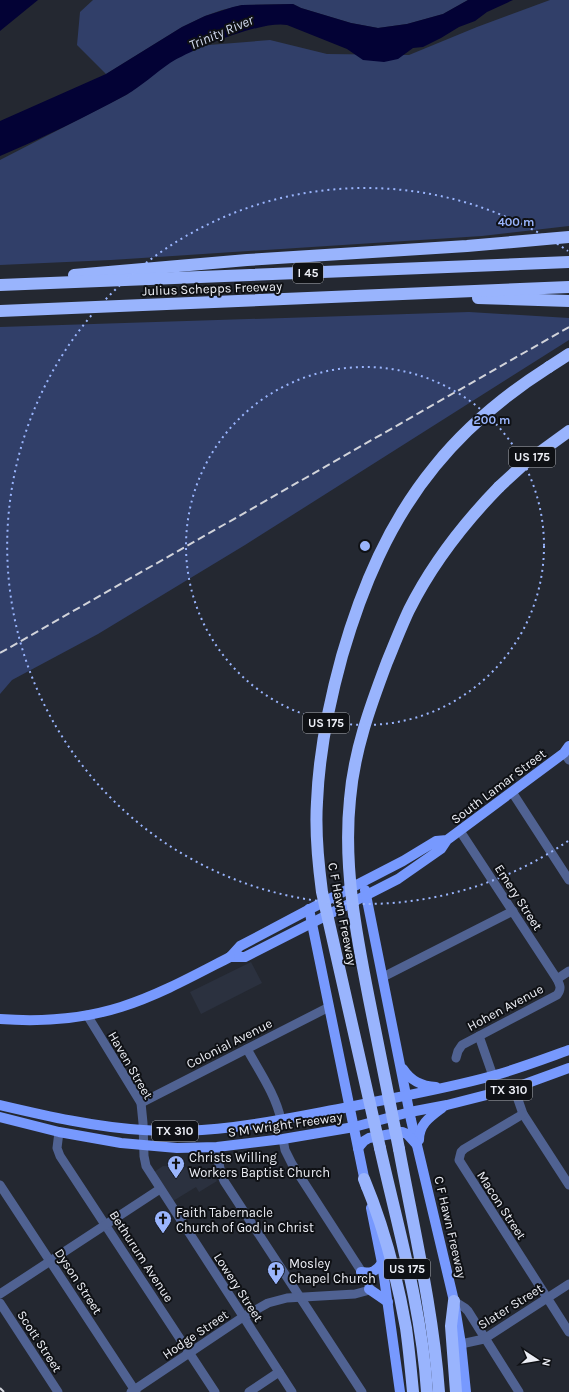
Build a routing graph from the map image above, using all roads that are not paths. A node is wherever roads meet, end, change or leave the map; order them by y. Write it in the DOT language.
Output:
graph roads {
  1 [pos="569,237"];
  2 [pos="569,262"];
  3 [pos="48,284"];
  4 [pos="0,285"];
  5 [pos="569,287"];
  6 [pos="389,294"];
  7 [pos="569,301"];
  8 [pos="0,311"];
  9 [pos="569,354"];
  10 [pos="569,431"];
  11 [pos="568,753"];
  12 [pos="512,792"];
  13 [pos="460,831"];
  14 [pos="447,840"];
  15 [pos="569,880"];
  16 [pos="363,882"];
  17 [pos="366,896"];
  18 [pos="309,909"];
  19 [pos="513,911"];
  20 [pos="312,924"];
  21 [pos="230,957"];
  22 [pos="569,971"];
  23 [pos="383,977"];
  24 [pos="557,979"];
  25 [pos="329,1007"];
  26 [pos="87,1015"];
  27 [pos="0,1019"];
  28 [pos="478,1036"];
  29 [pos="247,1049"];
  30 [pos="569,1050"];
  31 [pos="456,1058"];
  32 [pos="401,1066"];
  33 [pos="569,1068"];
  34 [pos="492,1076"];
  35 [pos="444,1088"];
  36 [pos="514,1088"];
  37 [pos="407,1096"];
  38 [pos="141,1103"];
  39 [pos="0,1105"];
  40 [pos="447,1105"];
  41 [pos="349,1106"];
  42 [pos="410,1112"];
  43 [pos="523,1114"];
  44 [pos="0,1117"];
  45 [pos="281,1120"];
  46 [pos="354,1127"];
  47 [pos="143,1130"];
  48 [pos="59,1132"];
  49 [pos="284,1139"];
  50 [pos="144,1146"];
  51 [pos="217,1147"];
  52 [pos="358,1148"];
  53 [pos="419,1149"];
  54 [pos="364,1178"];
  55 [pos="0,1185"];
  56 [pos="569,1185"];
  57 [pos="160,1189"];
  58 [pos="105,1224"];
  59 [pos="49,1260"];
  60 [pos="382,1263"];
  61 [pos="361,1272"];
  62 [pos="569,1284"];
  63 [pos="370,1292"];
  64 [pos="0,1294"];
  65 [pos="301,1298"];
  66 [pos="547,1298"];
  67 [pos="454,1301"];
  68 [pos="388,1302"];
  69 [pos="0,1303"];
  70 [pos="243,1317"];
  71 [pos="569,1332"];
  72 [pos="484,1339"];
  73 [pos="461,1344"];
  74 [pos="190,1354"];
  75 [pos="279,1372"];
  76 [pos="134,1391"];
  77 [pos="58,1392"];
  78 [pos="215,1392"];
  79 [pos="249,1392"];
  80 [pos="292,1392"];
  81 [pos="362,1392"];
  82 [pos="400,1392"];
  83 [pos="413,1392"];
  84 [pos="427,1392"];
  85 [pos="439,1392"];
  86 [pos="456,1392"];
  87 [pos="466,1392"];
  88 [pos="519,1392"];
  1 -- 3 [label="highway"];
  2 -- 3 [label="highway, Julius Schepps Freeway / I 45"];
  3 -- 4 [label="highway, Julius Schepps Freeway / I 45"];
  5 -- 6 [label="highway, Julius Schepps Freeway / I 45"];
  6 -- 7 [label="highway"];
  6 -- 8 [label="highway, Julius Schepps Freeway / I 45"];
  9 -- 84 [label="highway, C F Hawn Freeway / US 175, bridge"];
  10 -- 85 [label="highway, C F Hawn Freeway / US 175, bridge"];
  11 -- 12 [label="main road, South Lamar Street"];
  12 -- 13 [label="main road, South Lamar Street"];
  12 -- 15 [label="street"];
  13 -- 14 [label="main road, South Lamar Street"];
  13 -- 19 [label="street, Emery Street"];
  14 -- 16 [label="main road, South Lamar Street"];
  14 -- 17 [label="main road, South Lamar Street"];
  16 -- 17 [label="main road, C F Hawn Freeway"];
  16 -- 18 [label="main road, South Lamar Street"];
  17 -- 20 [label="main road, South Lamar Street"];
  17 -- 23 [label="main road, C F Hawn Freeway"];
  18 -- 20 [label="main road"];
  18 -- 21 [label="main road, South Lamar Street"];
  19 -- 23 [label="street"];
  19 -- 24 [label="street, Emery Street"];
  20 -- 21 [label="main road, South Lamar Street"];
  20 -- 25 [label="main road"];
  21 -- 26 [label="main road, South Lamar Street"];
  22 -- 24 [label="street"];
  23 -- 32 [label="main road, C F Hawn Freeway"];
  24 -- 28 [label="street, Hohen Avenue"];
  25 -- 29 [label="street, Colonial Avenue"];
  25 -- 41 [label="main road"];
  26 -- 27 [label="main road, South Lamar Street"];
  26 -- 38 [label="street, Haven Street"];
  28 -- 31 [label="street, Hohen Avenue"];
  28 -- 34 [label="street"];
  29 -- 38 [label="street, Colonial Avenue"];
  29 -- 45 [label="street"];
  30 -- 34 [label="main road, S M Wright Freeway / TX 310"];
  32 -- 35 [label="main road"];
  32 -- 37 [label="main road, C F Hawn Freeway"];
  33 -- 36 [label="main road, S M Wright Freeway / TX 310"];
  34 -- 35 [label="main road, S M Wright Freeway / TX 310"];
  35 -- 37 [label="main road, S M Wright Freeway / TX 310"];
  36 -- 40 [label="main road, S M Wright Freeway / TX 310"];
  36 -- 43 [label="street"];
  37 -- 41 [label="main road, S M Wright Freeway / TX 310"];
  37 -- 42 [label="main road, C F Hawn Freeway"];
  38 -- 47 [label="street, Haven Street"];
  39 -- 47 [label="main road, S M Wright Freeway / TX 310"];
  40 -- 42 [label="main road, S M Wright Freeway / TX 310"];
  40 -- 53 [label="main road"];
  41 -- 45 [label="main road, S M Wright Freeway / TX 310"];
  41 -- 46 [label="main road"];
  42 -- 46 [label="main road, S M Wright Freeway / TX 310"];
  42 -- 53 [label="main road, C F Hawn Freeway"];
  43 -- 56 [label="street"];
  43 -- 66 [label="street, Macon Street"];
  44 -- 48 [label="main road, S M Wright Freeway / TX 310"];
  45 -- 47 [label="main road, S M Wright Freeway / TX 310"];
  46 -- 49 [label="main road, S M Wright Freeway / TX 310"];
  46 -- 52 [label="main road"];
  47 -- 50 [label="street, Lowery Street"];
  48 -- 50 [label="main road, S M Wright Freeway / TX 310"];
  48 -- 58 [label="street, Bethurum Avenue"];
  49 -- 51 [label="main road, S M Wright Freeway / TX 310"];
  49 -- 61 [label="street"];
  50 -- 51 [label="main road, S M Wright Freeway / TX 310"];
  50 -- 57 [label="street, Lowery Street"];
  51 -- 65 [label="street"];
  52 -- 53 [label="main road"];
  52 -- 54 [label="main road"];
  53 -- 67 [label="main road, C F Hawn Freeway"];
  54 -- 60 [label="main road"];
  54 -- 83 [label="highway"];
  55 -- 59 [label="street, Dyson Street"];
  57 -- 58 [label="street"];
  57 -- 70 [label="street, Lowery Street"];
  58 -- 59 [label="street"];
  58 -- 74 [label="street, Bethurum Avenue"];
  59 -- 64 [label="street"];
  59 -- 76 [label="street, Dyson Street"];
  60 -- 61 [label="main road"];
  60 -- 68 [label="main road"];
  61 -- 63 [label="street"];
  62 -- 66 [label="street, Slater Street"];
  63 -- 65 [label="street, Hodge Street"];
  63 -- 68 [label="main road"];
  65 -- 70 [label="street, Hodge Street"];
  65 -- 81 [label="street"];
  66 -- 71 [label="street, Macon Street"];
  66 -- 72 [label="street, Slater Street"];
  67 -- 72 [label="street"];
  67 -- 73 [label="main road, C F Hawn Freeway"];
  67 -- 86 [label="highway"];
  68 -- 82 [label="main road"];
  69 -- 77 [label="street, Scott Street"];
  70 -- 74 [label="street, Hodge Street"];
  70 -- 75 [label="street, Lowery Street"];
  72 -- 73 [label="street, Slater Street"];
  72 -- 88 [label="street"];
  73 -- 87 [label="main road, C F Hawn Freeway"];
  74 -- 76 [label="street, Hodge Street"];
  74 -- 78 [label="street, Bethurum Avenue"];
  75 -- 79 [label="street"];
  75 -- 80 [label="street, Lowery Street"];
}
